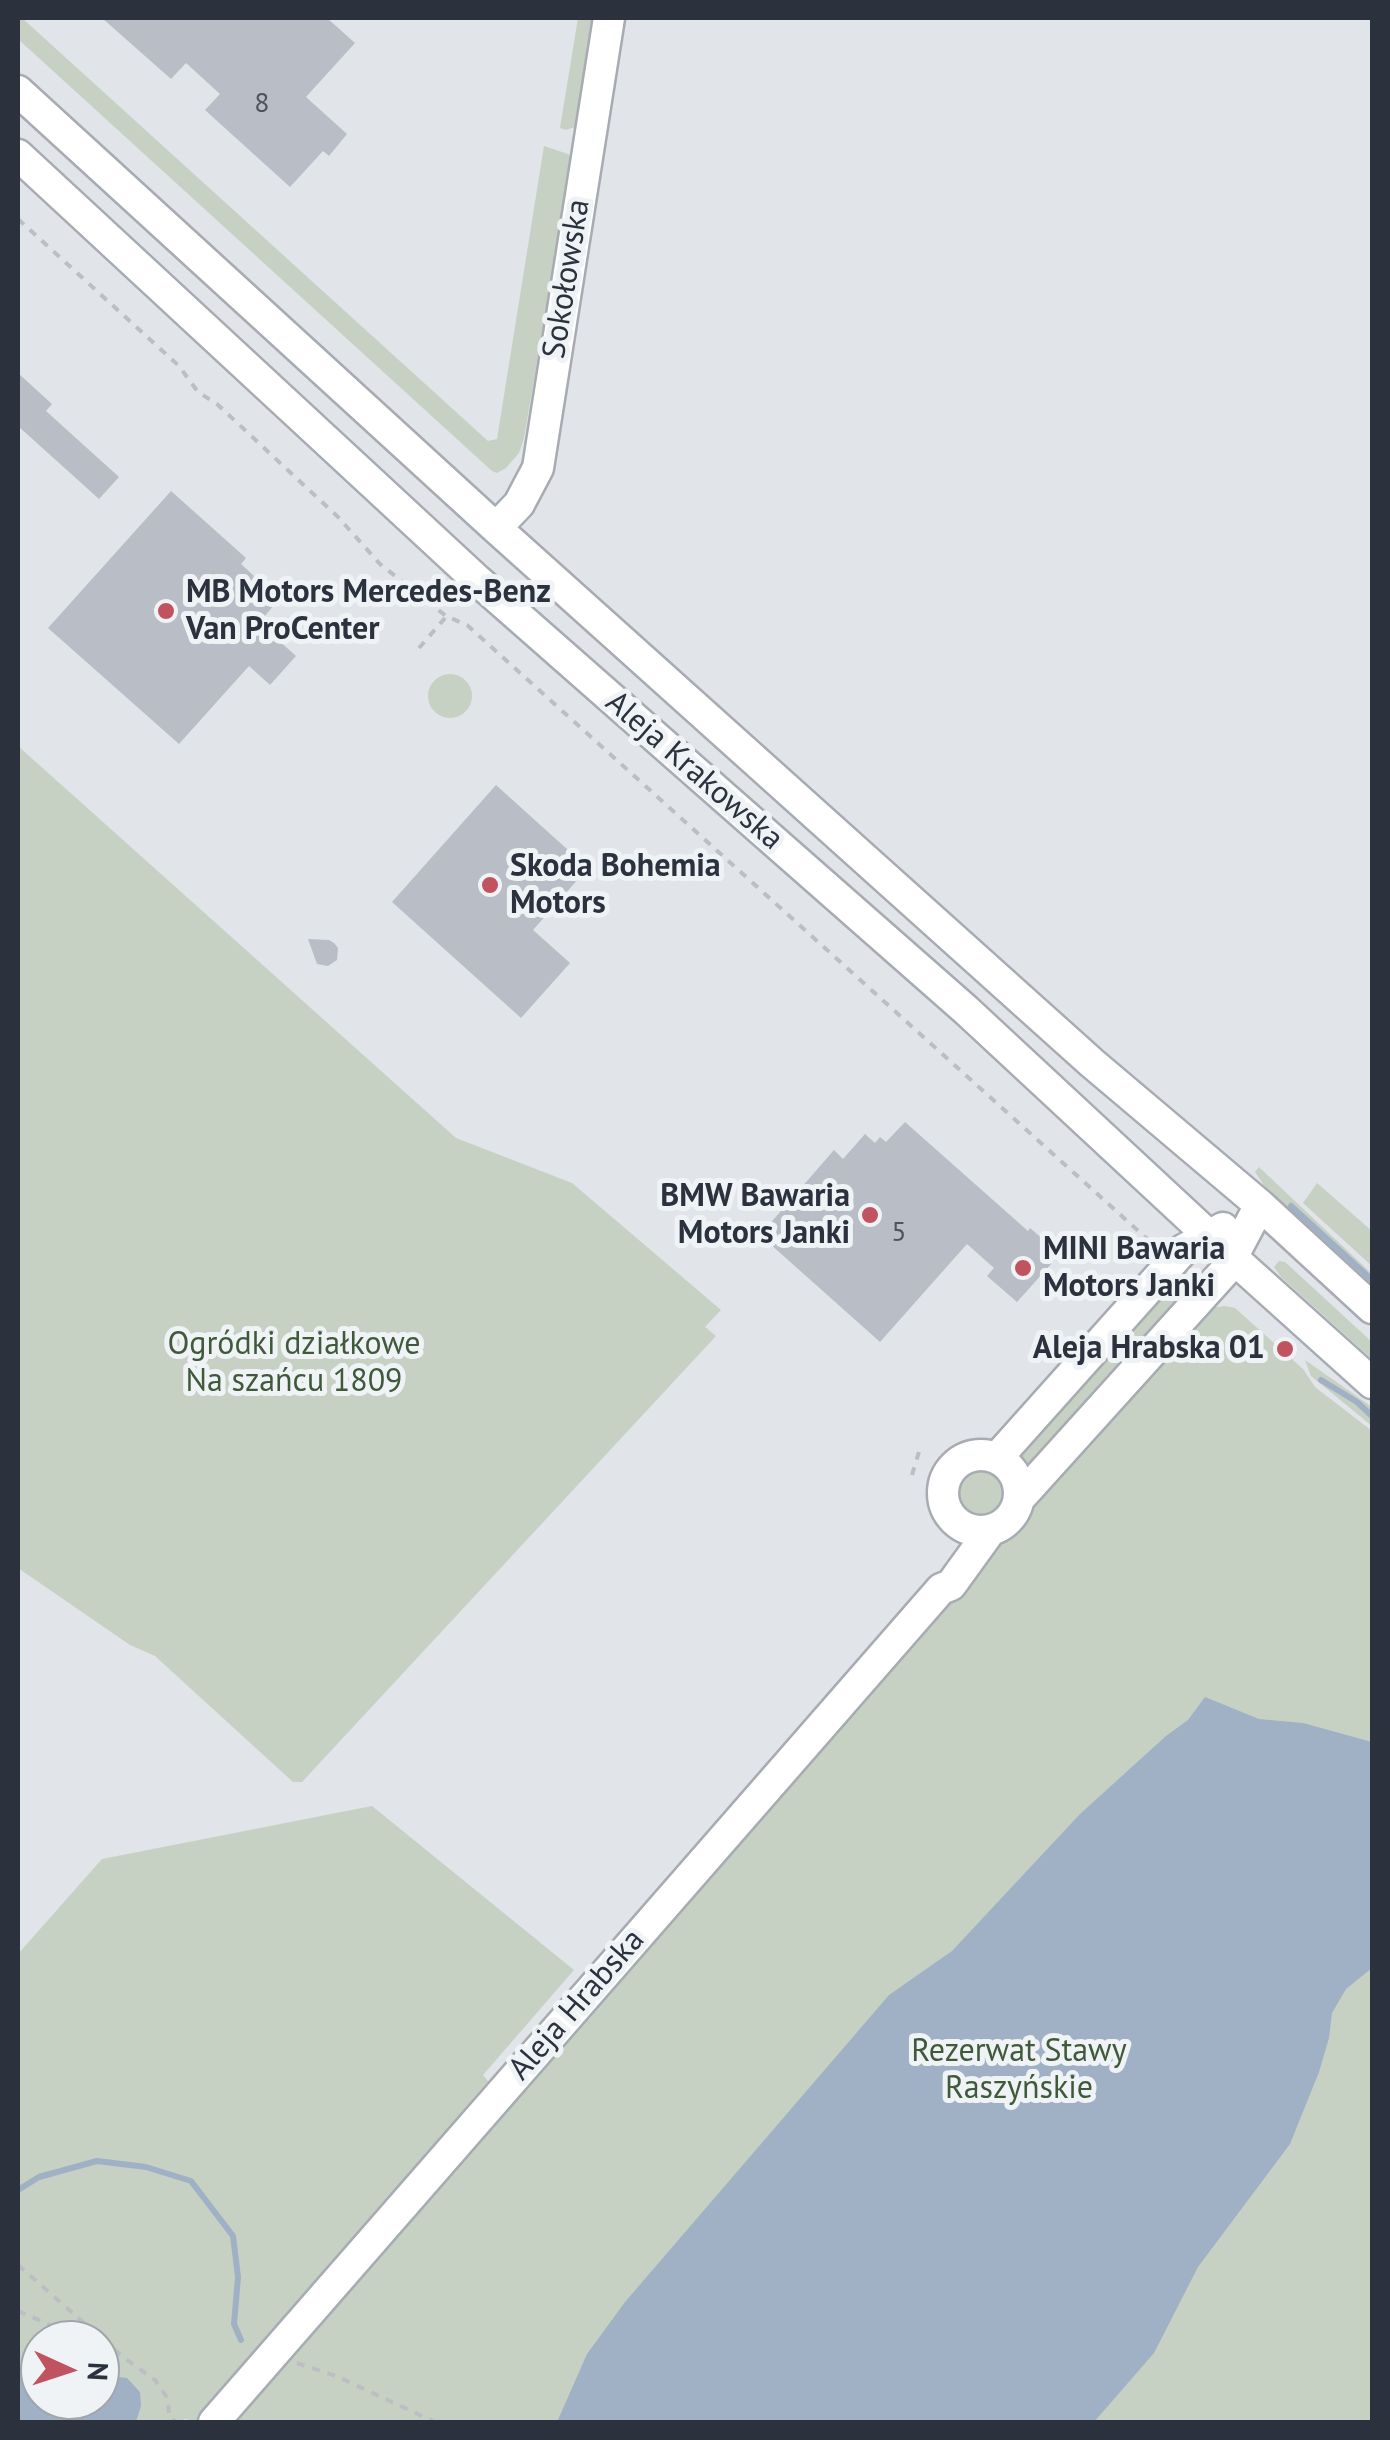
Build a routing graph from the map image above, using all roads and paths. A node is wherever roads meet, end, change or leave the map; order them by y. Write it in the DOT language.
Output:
graph roads {
  1 [pos="608,18"];
  2 [pos="18,91"];
  3 [pos="18,156"];
  4 [pos="18,219"];
  5 [pos="496,528"];
  6 [pos="446,616"];
  7 [pos="419,648"];
  8 [pos="1223,1175"];
  9 [pos="1160,1190"];
  10 [pos="1260,1205"];
  11 [pos="1209,1236"];
  12 [pos="1162,1252"];
  13 [pos="1234,1260"];
  14 [pos="1372,1308"];
  15 [pos="1372,1383"];
  16 [pos="921,1445"];
  17 [pos="996,1458"];
  18 [pos="912,1475"];
  19 [pos="1019,1499"];
  20 [pos="953,1520"];
  21 [pos="990,1531"];
  22 [pos="941,1589"];
  23 [pos="18,2264"];
  24 [pos="274,2354"];
  25 [pos="120,2356"];
  26 [pos="123,2357"];
  27 [pos="166,2420"];
  28 [pos="176,2422"];
  29 [pos="214,2422"];
  30 [pos="435,2422"];
  1 -- 5 [label="main road, Sokołowska"];
  2 -- 5 [label="main road, Aleja Krakowska"];
  3 -- 9 [label="main road, Aleja Krakowska"];
  4 -- 6 [label="path"];
  5 -- 8 [label="main road, Aleja Krakowska"];
  6 -- 7 [label="path"];
  6 -- 12 [label="path"];
  8 -- 9 [label="main road"];
  8 -- 10 [label="main road, Aleja Krakowska"];
  9 -- 11 [label="main road, Aleja Krakowska"];
  10 -- 11 [label="main road"];
  10 -- 13 [label="main road"];
  10 -- 14 [label="main road, Aleja Krakowska"];
  11 -- 13 [label="main road, Aleja Krakowska"];
  11 -- 17 [label="main road"];
  13 -- 15 [label="main road, Aleja Krakowska"];
  13 -- 19 [label="main road"];
  16 -- 18 [label="path"];
  17 -- 19 [label="main road"];
  17 -- 20 [label="main road"];
  19 -- 21 [label="main road"];
  20 -- 21 [label="main road"];
  20 -- 22 [label="main road, Aleja Hrabska"];
  21 -- 22 [label="main road, Aleja Hrabska"];
  22 -- 24 [label="main road, Aleja Hrabska"];
  23 -- 26 [label="path"];
  24 -- 29 [label="main road, Aleja Hrabska"];
  24 -- 30 [label="path"];
  25 -- 26 [label="path"];
  26 -- 27 [label="path"];
  27 -- 28 [label="path"];
}
